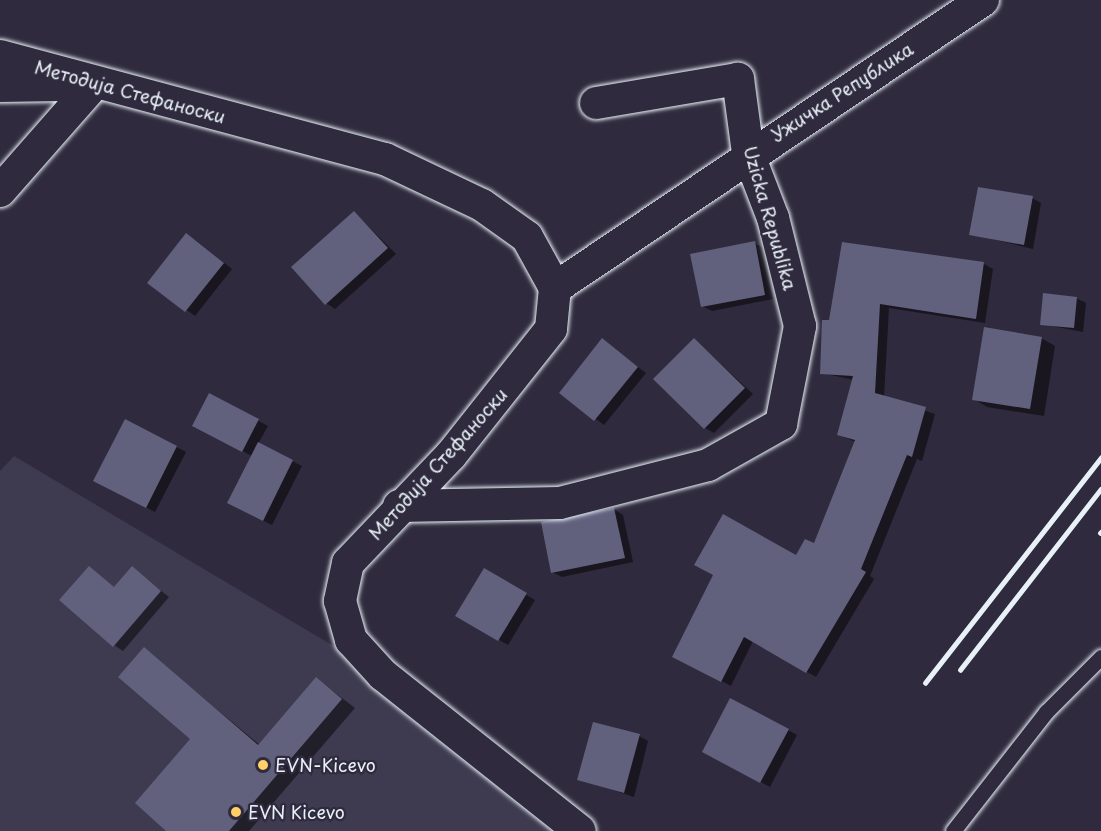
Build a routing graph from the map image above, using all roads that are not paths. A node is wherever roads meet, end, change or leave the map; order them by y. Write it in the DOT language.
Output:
graph roads {
  1 [pos="983,0"];
  2 [pos="0,56"];
  3 [pos="93,85"];
  4 [pos="0,86"];
  5 [pos="596,104"];
  6 [pos="748,153"];
  7 [pos="0,191"];
  8 [pos="555,288"];
  9 [pos="399,506"];
  10 [pos="1101,657"];
  11 [pos="580,831"];
  12 [pos="953,831"];
  1 -- 6 [label="street, Ужичка Република"];
  2 -- 3 [label="street, Методија Стефаноски"];
  3 -- 4 [label="street"];
  3 -- 7 [label="street"];
  3 -- 8 [label="street, Методија Стефаноски"];
  5 -- 6 [label="street, Uzicka Republika"];
  6 -- 8 [label="street, Ужичка Република"];
  6 -- 9 [label="street, Uzicka Republika"];
  8 -- 9 [label="street, Методија Стефаноски"];
  9 -- 11 [label="street, Методија Стефаноски"];
  10 -- 12 [label="lane"];
}
